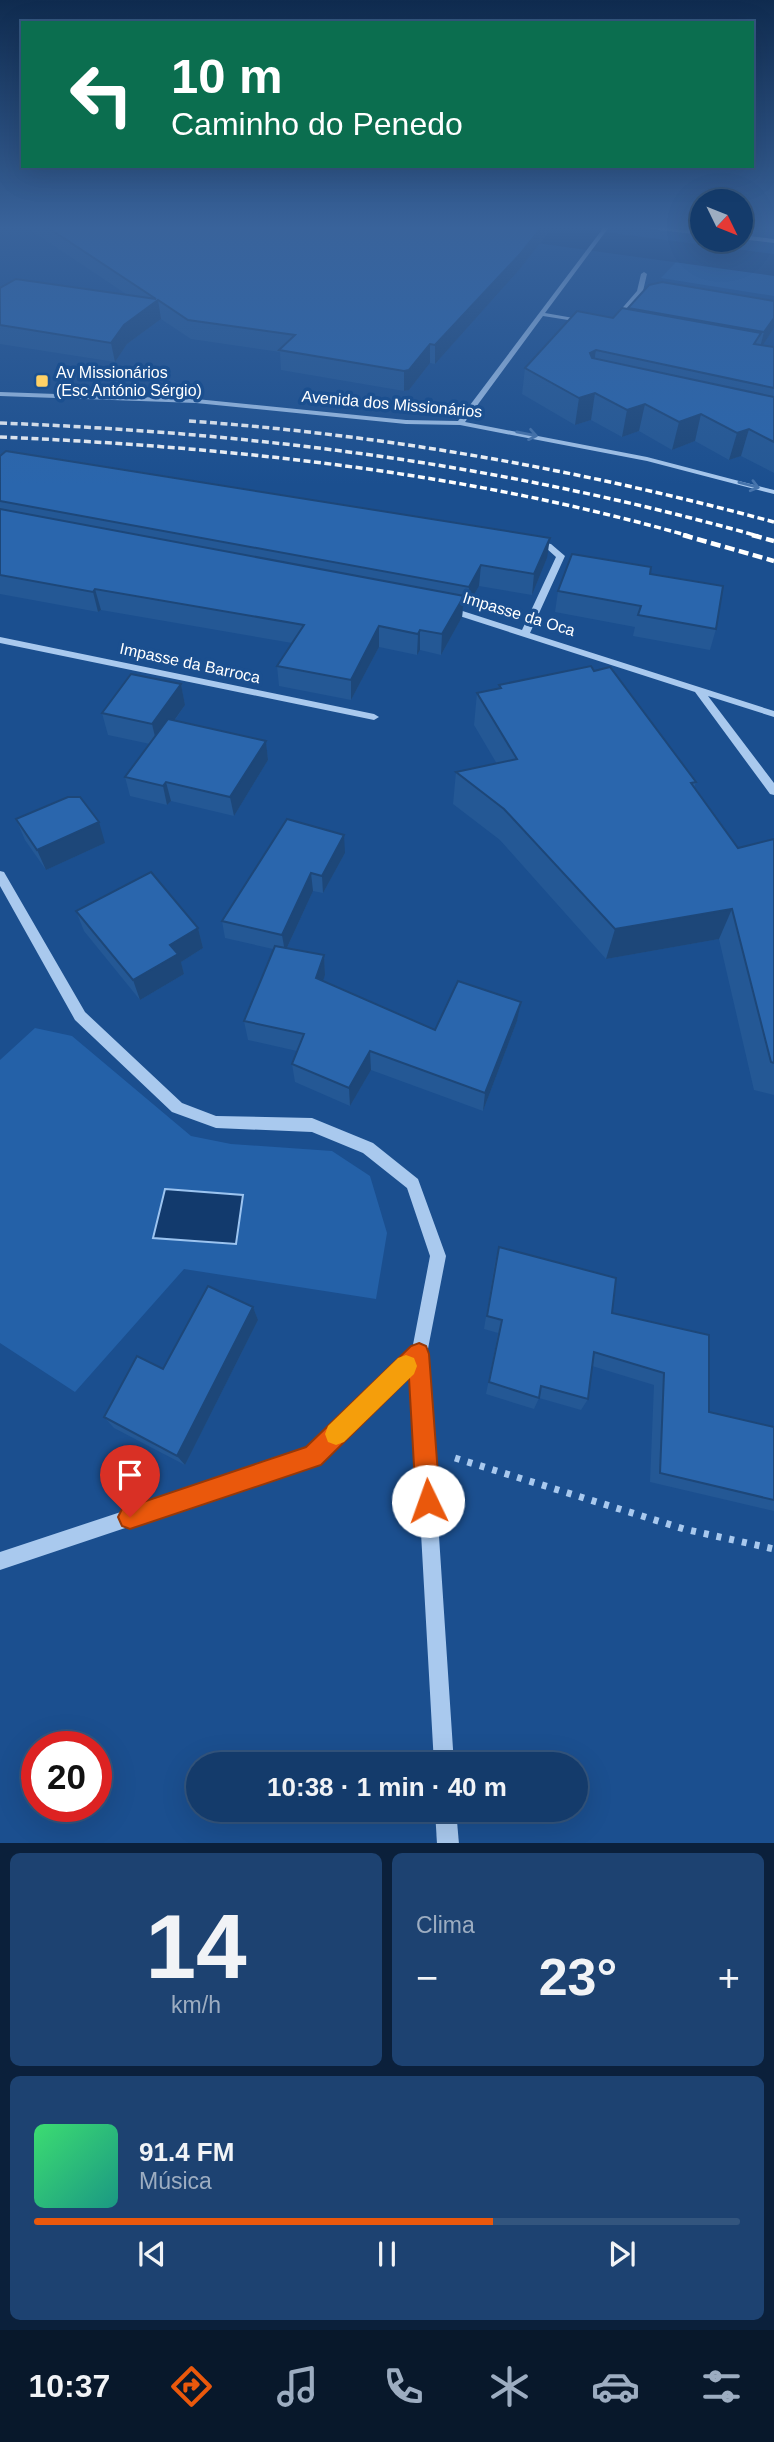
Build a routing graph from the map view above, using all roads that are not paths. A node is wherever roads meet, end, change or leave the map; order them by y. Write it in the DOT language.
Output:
graph roads {
  1 [pos="621,313"];
  2 [pos="540,314"];
  3 [pos="597,325"];
  4 [pos="623,329"];
  5 [pos="0,394"];
  6 [pos="460,423"];
  7 [pos="774,492"];
  8 [pos="521,542"];
  9 [pos="434,606"];
  10 [pos="526,632"];
  11 [pos="0,640"];
  12 [pos="697,688"];
  13 [pos="774,714"];
  14 [pos="374,717"];
  15 [pos="774,791"];
  16 [pos="0,876"];
  17 [pos="419,1354"];
  18 [pos="0,1561"];
  19 [pos="443,1752"];
  20 [pos="447,1822"];
  21 [pos="448,1843"];
  1 -- 4 [label="street"];
  2 -- 3 [label="street"];
  2 -- 6 [label="street"];
  5 -- 6 [label="street, Avenida dos Missionários"];
  6 -- 7 [label="street, Avenida dos Missionários, one-way"];
  8 -- 10 [label="street"];
  9 -- 10 [label="street, Impasse da Oca"];
  10 -- 12 [label="street, Impasse da Oca"];
  11 -- 14 [label="street, Impasse da Barroca"];
  12 -- 13 [label="street, Impasse da Oca"];
  12 -- 15 [label="street"];
  16 -- 17 [label="street"];
  17 -- 18 [label="street"];
  17 -- 19 [label="street"];
  20 -- 21 [label="street"];
}
